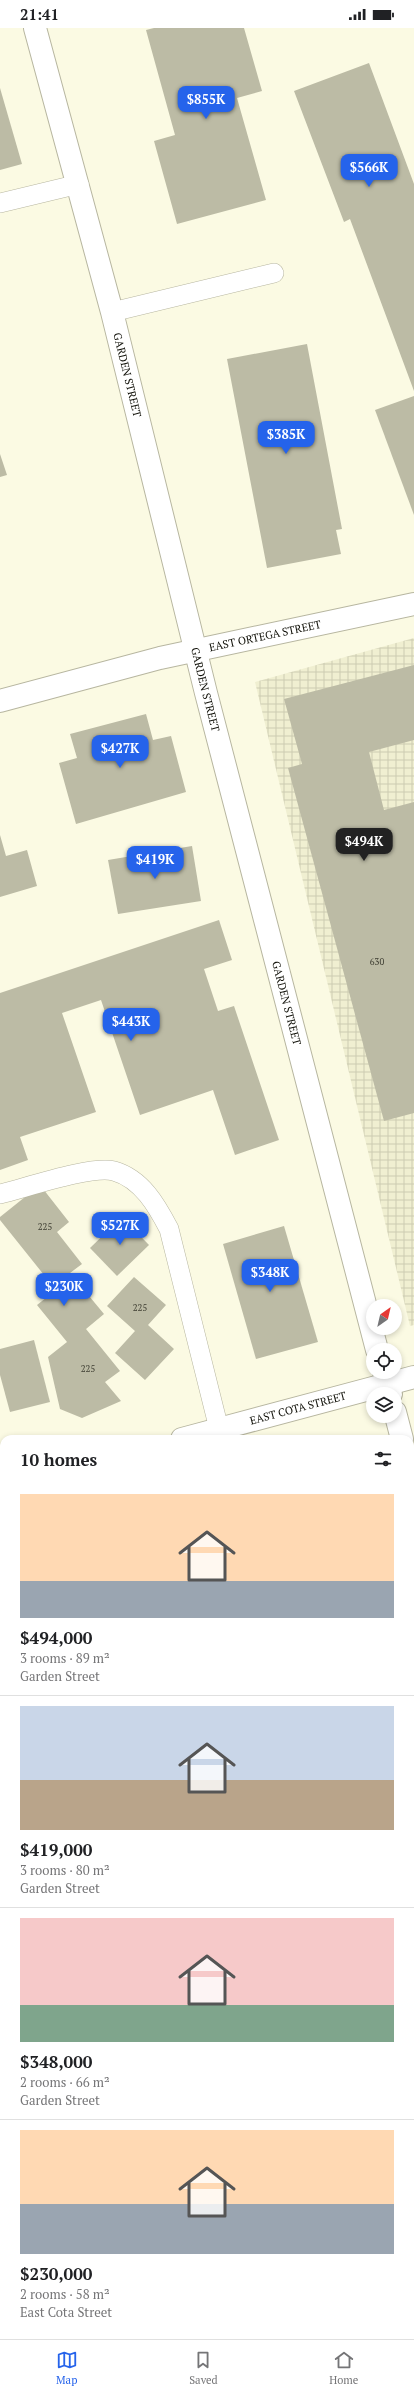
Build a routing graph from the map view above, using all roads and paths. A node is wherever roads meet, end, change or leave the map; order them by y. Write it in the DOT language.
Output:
graph roads {
  1 [pos="35,28"];
  2 [pos="79,184"];
  3 [pos="0,203"];
  4 [pos="274,273"];
  5 [pos="112,312"];
  6 [pos="414,604"];
  7 [pos="196,652"];
  8 [pos="0,701"];
  9 [pos="0,1194"];
  10 [pos="375,1343"];
  11 [pos="414,1378"];
  12 [pos="388,1383"];
  13 [pos="398,1423"];
  14 [pos="218,1430"];
  15 [pos="198,1435"];
  16 [pos="401,1435"];
  1 -- 2 [label="main road, GARDEN STREET"];
  2 -- 3 [label="lane"];
  2 -- 5 [label="main road, GARDEN STREET"];
  4 -- 5 [label="lane"];
  5 -- 7 [label="main road, GARDEN STREET"];
  6 -- 7 [label="main road, EAST ORTEGA STREET"];
  7 -- 8 [label="main road, EAST ORTEGA STREET"];
  7 -- 10 [label="main road, GARDEN STREET"];
  9 -- 14 [label="lane"];
  11 -- 12 [label="main road, EAST COTA STREET"];
  12 -- 14 [label="main road, EAST COTA STREET"];
  13 -- 16 [label="main road"];
  14 -- 15 [label="main road, EAST COTA STREET"];
}
